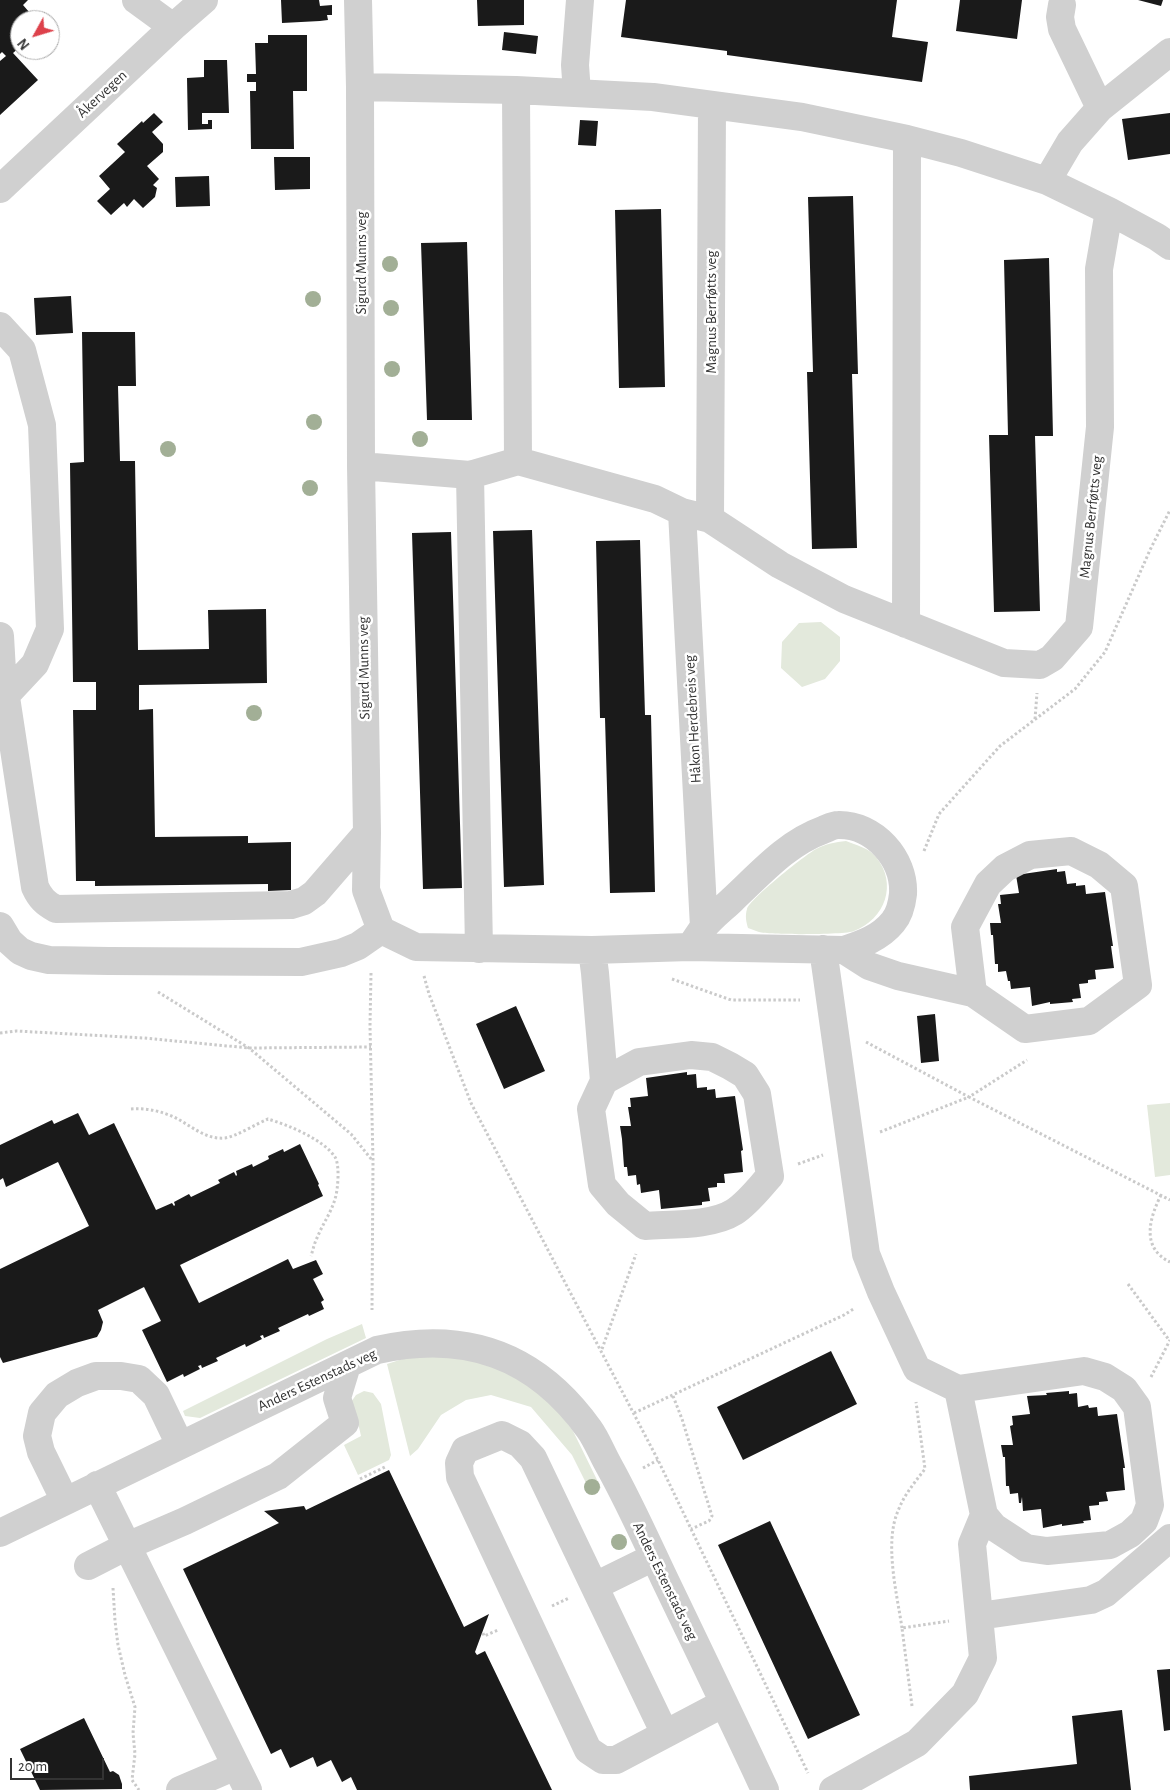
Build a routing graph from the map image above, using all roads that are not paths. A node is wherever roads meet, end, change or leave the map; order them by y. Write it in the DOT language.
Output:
graph roads {
  1 [pos="136,0"];
  2 [pos="204,0"];
  3 [pos="358,0"];
  4 [pos="580,0"];
  5 [pos="1062,5"];
  6 [pos="173,27"];
  7 [pos="1170,52"];
  8 [pos="360,87"];
  9 [pos="516,90"];
  10 [pos="578,93"];
  11 [pos="712,106"];
  12 [pos="1100,108"];
  13 [pos="907,139"];
  14 [pos="1047,182"];
  15 [pos="0,189"];
  16 [pos="1109,211"];
  17 [pos="1166,234"];
  18 [pos="0,326"];
  19 [pos="518,461"];
  20 [pos="361,466"];
  21 [pos="470,475"];
  22 [pos="682,512"];
  23 [pos="710,519"];
  24 [pos="906,624"];
  25 [pos="0,636"];
  26 [pos="8,706"];
  27 [pos="367,833"];
  28 [pos="0,926"];
  29 [pos="381,930"];
  30 [pos="697,937"];
  31 [pos="479,948"];
  32 [pos="834,949"];
  33 [pos="592,950"];
  34 [pos="973,993"];
  35 [pos="604,1081"];
  36 [pos="347,1365"];
  37 [pos="958,1389"];
  38 [pos="180,1445"];
  39 [pos="97,1485"];
  40 [pos="65,1501"];
  41 [pos="984,1515"];
  42 [pos="0,1531"];
  43 [pos="1170,1538"];
  44 [pos="107,1556"];
  45 [pos="654,1557"];
  46 [pos="595,1586"];
  47 [pos="979,1616"];
  48 [pos="724,1703"];
  49 [pos="665,1734"];
  50 [pos="236,1766"];
  51 [pos="822,1786"];
  52 [pos="180,1790"];
  53 [pos="248,1790"];
  54 [pos="765,1790"];
  1 -- 6 [label="street"];
  2 -- 6 [label="street, Åkervegen"];
  3 -- 8 [label="street, Sigurd Munns veg"];
  4 -- 10 [label="street"];
  5 -- 12 [label="street"];
  6 -- 15 [label="street, Åkervegen"];
  7 -- 12 [label="street"];
  8 -- 9 [label="street"];
  8 -- 20 [label="street, Sigurd Munns veg"];
  9 -- 10 [label="street"];
  9 -- 19 [label="street"];
  10 -- 11 [label="street"];
  11 -- 13 [label="street"];
  11 -- 23 [label="street, Magnus Berrføtts veg"];
  12 -- 14 [label="street"];
  13 -- 14 [label="street"];
  13 -- 24 [label="street"];
  14 -- 16 [label="street"];
  16 -- 17 [label="street"];
  16 -- 24 [label="street, Magnus Berrføtts veg"];
  18 -- 26 [label="street"];
  19 -- 21 [label="street"];
  19 -- 22 [label="street, Magnus Berrføtts veg"];
  20 -- 21 [label="street"];
  20 -- 27 [label="street, Sigurd Munns veg"];
  21 -- 31 [label="street"];
  22 -- 23 [label="street, Magnus Berrføtts veg"];
  22 -- 30 [label="street, Håkon Herdebreis veg"];
  23 -- 24 [label="street, Magnus Berrføtts veg"];
  25 -- 26 [label="street"];
  26 -- 27 [label="street"];
  27 -- 29 [label="street, Sigurd Munns veg"];
  28 -- 29 [label="street"];
  29 -- 31 [label="street"];
  30 -- 32 [label="street"];
  30 -- 32 [label="street"];
  30 -- 33 [label="street"];
  31 -- 33 [label="street"];
  32 -- 34 [label="street"];
  32 -- 37 [label="street"];
  33 -- 35 [label="street"];
  34 -- 34 [label="street"];
  35 -- 35 [label="street"];
  36 -- 38 [label="street, Anders Estenstads veg"];
  36 -- 44 [label="street"];
  36 -- 45 [label="street, Anders Estenstads veg"];
  37 -- 41 [label="street"];
  37 -- 41 [label="street"];
  38 -- 39 [label="street, Anders Estenstads veg"];
  38 -- 40 [label="street"];
  39 -- 40 [label="street, Anders Estenstads veg"];
  39 -- 44 [label="street"];
  40 -- 42 [label="street, Anders Estenstads veg"];
  41 -- 47 [label="street"];
  43 -- 47 [label="street"];
  44 -- 50 [label="street"];
  45 -- 46 [label="street"];
  45 -- 48 [label="street, Anders Estenstads veg"];
  46 -- 49 [label="street"];
  46 -- 49 [label="street"];
  47 -- 51 [label="street"];
  48 -- 49 [label="street"];
  48 -- 54 [label="street, Anders Estenstads veg"];
  50 -- 52 [label="street"];
  50 -- 53 [label="street"];
}
